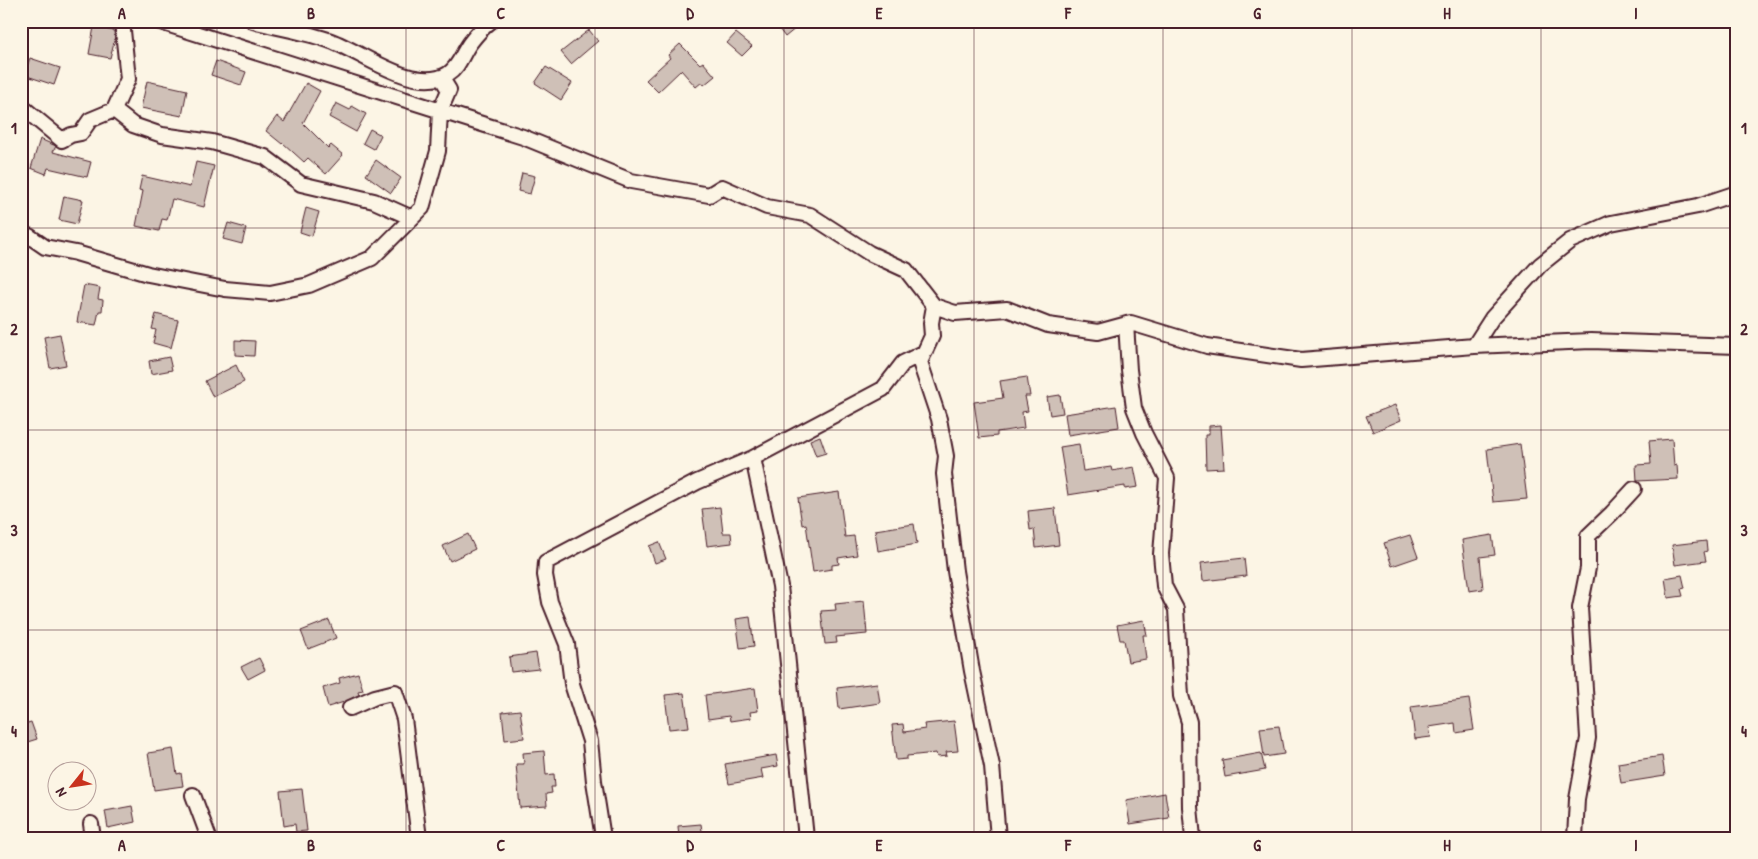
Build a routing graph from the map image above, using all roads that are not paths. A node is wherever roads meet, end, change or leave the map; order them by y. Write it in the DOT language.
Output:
graph roads {
  1 [pos="122,21"];
  2 [pos="157,21"];
  3 [pos="253,21"];
  4 [pos="491,21"];
  5 [pos="441,77"];
  6 [pos="21,106"];
  7 [pos="114,110"];
  8 [pos="440,111"];
  9 [pos="1737,193"];
  10 [pos="412,218"];
  11 [pos="21,236"];
  12 [pos="934,306"];
  13 [pos="1126,324"];
  14 [pos="1474,346"];
  15 [pos="1737,346"];
  16 [pos="925,352"];
  17 [pos="753,458"];
  18 [pos="1634,489"];
  19 [pos="350,708"];
  20 [pos="193,795"];
  21 [pos="209,838"];
  22 [pos="419,838"];
  23 [pos="603,838"];
  24 [pos="806,838"];
  25 [pos="998,838"];
  26 [pos="1193,838"];
  27 [pos="1575,838"];
  1 -- 7 [label="street"];
  2 -- 8 [label="street"];
  3 -- 5 [label="street"];
  4 -- 5 [label="street"];
  5 -- 8 [label="street"];
  6 -- 7 [label="street"];
  7 -- 10 [label="street"];
  8 -- 10 [label="street"];
  8 -- 12 [label="street"];
  9 -- 14 [label="street"];
  10 -- 11 [label="street"];
  12 -- 13 [label="street"];
  12 -- 16 [label="street"];
  13 -- 14 [label="street"];
  13 -- 26 [label="street"];
  14 -- 15 [label="street"];
  16 -- 17 [label="street"];
  16 -- 25 [label="street"];
  17 -- 23 [label="street"];
  17 -- 24 [label="street"];
  18 -- 27 [label="street"];
  19 -- 22 [label="street"];
  20 -- 21 [label="street"];
}
